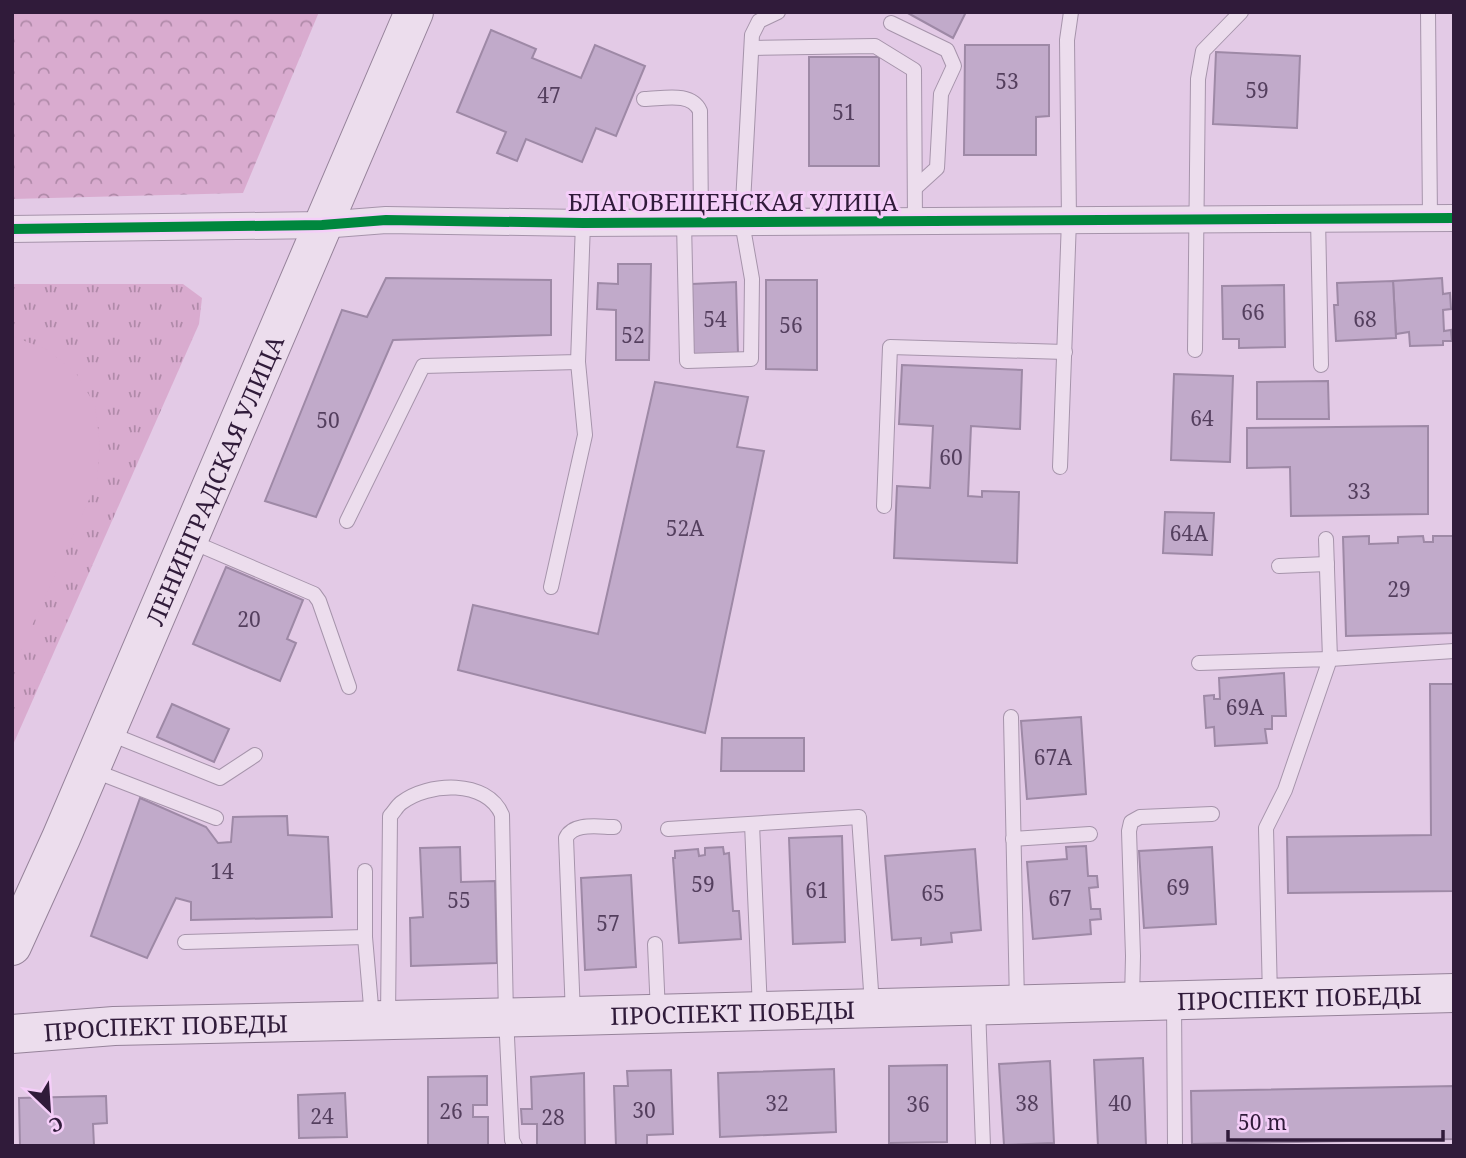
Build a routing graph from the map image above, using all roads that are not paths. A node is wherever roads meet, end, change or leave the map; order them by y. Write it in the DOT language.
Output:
graph roads {
  1 [pos="414,12"];
  2 [pos="778,12"];
  3 [pos="1071,12"];
  4 [pos="1241,12"];
  5 [pos="1428,12"];
  6 [pos="891,23"];
  7 [pos="751,48"];
  8 [pos="644,99"];
  9 [pos="915,188"];
  10 [pos="1442,218"];
  11 [pos="1318,219"];
  12 [pos="1069,220"];
  13 [pos="1196,220"];
  14 [pos="693,222"];
  15 [pos="741,222"];
  16 [pos="915,222"];
  17 [pos="583,223"];
  18 [pos="322,225"];
  19 [pos="12,229"];
  20 [pos="1195,350"];
  21 [pos="1065,352"];
  22 [pos="578,362"];
  23 [pos="1321,365"];
  24 [pos="1060,467"];
  25 [pos="884,506"];
  26 [pos="347,521"];
  27 [pos="1326,539"];
  28 [pos="188,540"];
  29 [pos="1327,564"];
  30 [pos="1279,566"];
  31 [pos="551,587"];
  32 [pos="1454,651"];
  33 [pos="1330,659"];
  34 [pos="1199,663"];
  35 [pos="349,687"];
  36 [pos="1011,716"];
  37 [pos="107,732"];
  38 [pos="255,755"];
  39 [pos="90,770"];
  40 [pos="1212,814"];
  41 [pos="216,818"];
  42 [pos="752,824"];
  43 [pos="614,827"];
  44 [pos="668,829"];
  45 [pos="1090,834"];
  46 [pos="1013,839"];
  47 [pos="365,872"];
  48 [pos="365,937"];
  49 [pos="185,942"];
  50 [pos="655,944"];
  51 [pos="12,946"];
  52 [pos="1454,993"];
  53 [pos="1270,998"];
  54 [pos="1174,1000"];
  55 [pos="1132,1002"];
  56 [pos="1017,1005"];
  57 [pos="978,1006"];
  58 [pos="872,1008"];
  59 [pos="760,1012"];
  60 [pos="658,1014"];
  61 [pos="573,1016"];
  62 [pos="506,1017"];
  63 [pos="380,1020"];
  64 [pos="12,1034"];
  65 [pos="515,1146"];
  66 [pos="984,1146"];
  67 [pos="1175,1146"];
  1 -- 18 [label="main road, ЛЕНИНГРАДСКАЯ УЛИЦА"];
  2 -- 7 [label="lane"];
  3 -- 12 [label="lane"];
  4 -- 13 [label="lane"];
  5 -- 10 [label="lane"];
  6 -- 9 [label="lane"];
  7 -- 9 [label="lane"];
  7 -- 15 [label="lane"];
  8 -- 14 [label="lane"];
  9 -- 16 [label="lane"];
  10 -- 11 [label="street, БЛАГОВЕЩЕНСКАЯ УЛИЦА"];
  11 -- 13 [label="street, БЛАГОВЕЩЕНСКАЯ УЛИЦА"];
  11 -- 23 [label="lane"];
  12 -- 13 [label="street, БЛАГОВЕЩЕНСКАЯ УЛИЦА"];
  12 -- 16 [label="street, БЛАГОВЕЩЕНСКАЯ УЛИЦА"];
  12 -- 21 [label="lane"];
  13 -- 20 [label="lane"];
  14 -- 15 [label="street, БЛАГОВЕЩЕНСКАЯ УЛИЦА"];
  14 -- 15 [label="lane"];
  14 -- 17 [label="street, БЛАГОВЕЩЕНСКАЯ УЛИЦА"];
  15 -- 16 [label="street, БЛАГОВЕЩЕНСКАЯ УЛИЦА"];
  17 -- 18 [label="street, БЛАГОВЕЩЕНСКАЯ УЛИЦА"];
  17 -- 22 [label="lane"];
  18 -- 19 [label="street, БЛАГОВЕЩЕНСКАЯ УЛИЦА"];
  18 -- 28 [label="main road, ЛЕНИНГРАДСКАЯ УЛИЦА"];
  21 -- 24 [label="lane"];
  21 -- 25 [label="lane"];
  22 -- 26 [label="lane"];
  22 -- 31 [label="lane"];
  27 -- 29 [label="lane"];
  28 -- 35 [label="lane"];
  28 -- 37 [label="main road, ЛЕНИНГРАДСКАЯ УЛИЦА"];
  29 -- 30 [label="lane"];
  29 -- 33 [label="lane"];
  32 -- 33 [label="lane"];
  33 -- 34 [label="lane"];
  33 -- 53 [label="lane"];
  36 -- 46 [label="lane"];
  37 -- 38 [label="lane"];
  37 -- 39 [label="main road, ЛЕНИНГРАДСКАЯ УЛИЦА"];
  39 -- 41 [label="lane"];
  39 -- 51 [label="main road, ЛЕНИНГРАДСКАЯ УЛИЦА"];
  40 -- 55 [label="lane"];
  42 -- 44 [label="lane"];
  42 -- 58 [label="lane"];
  42 -- 59 [label="lane"];
  43 -- 61 [label="lane"];
  45 -- 46 [label="lane"];
  46 -- 56 [label="lane"];
  47 -- 48 [label="lane"];
  48 -- 49 [label="lane"];
  48 -- 63 [label="lane"];
  50 -- 60 [label="lane"];
  52 -- 53 [label="main road, ПРОСПЕКТ ПОБЕДЫ"];
  53 -- 54 [label="main road, ПРОСПЕКТ ПОБЕДЫ"];
  54 -- 55 [label="main road, ПРОСПЕКТ ПОБЕДЫ"];
  54 -- 67 [label="lane"];
  55 -- 56 [label="main road, ПРОСПЕКТ ПОБЕДЫ"];
  56 -- 57 [label="main road, ПРОСПЕКТ ПОБЕДЫ"];
  57 -- 58 [label="main road, ПРОСПЕКТ ПОБЕДЫ"];
  57 -- 66 [label="lane"];
  58 -- 59 [label="main road, ПРОСПЕКТ ПОБЕДЫ"];
  59 -- 60 [label="main road, ПРОСПЕКТ ПОБЕДЫ"];
  60 -- 61 [label="main road, ПРОСПЕКТ ПОБЕДЫ"];
  61 -- 62 [label="main road, ПРОСПЕКТ ПОБЕДЫ"];
  62 -- 63 [label="main road, ПРОСПЕКТ ПОБЕДЫ"];
  62 -- 63 [label="lane"];
  62 -- 65 [label="lane"];
  63 -- 64 [label="main road, ПРОСПЕКТ ПОБЕДЫ"];
}
